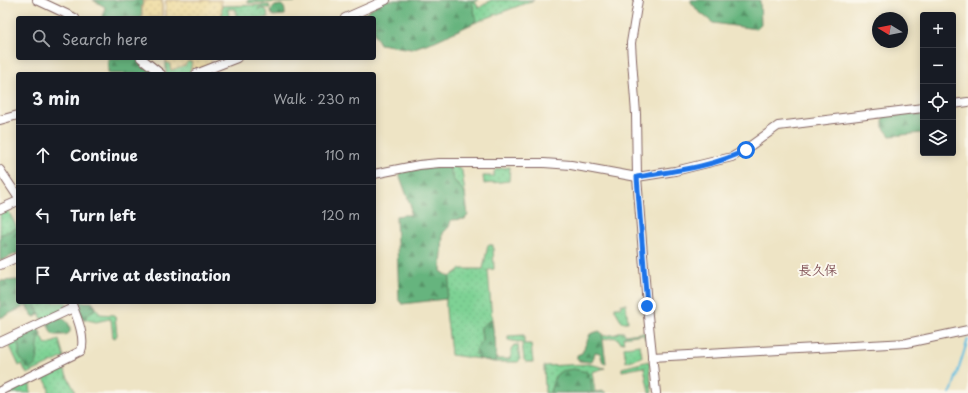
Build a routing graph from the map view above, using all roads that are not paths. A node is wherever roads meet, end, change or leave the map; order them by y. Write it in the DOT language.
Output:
graph roads {
  1 [pos="37,0"];
  2 [pos="386,0"];
  3 [pos="638,0"];
  4 [pos="71,16"];
  5 [pos="350,16"];
  6 [pos="144,60"];
  7 [pos="232,60"];
  8 [pos="158,72"];
  9 [pos="201,72"];
  10 [pos="968,102"];
  11 [pos="956,104"];
  12 [pos="920,108"];
  13 [pos="16,116"];
  14 [pos="0,120"];
  15 [pos="0,170"];
  16 [pos="376,174"];
  17 [pos="637,177"];
  18 [pos="16,194"];
  19 [pos="16,202"];
  20 [pos="0,209"];
  21 [pos="16,258"];
  22 [pos="0,265"];
  23 [pos="72,305"];
  24 [pos="968,330"];
  25 [pos="0,342"];
  26 [pos="652,357"];
  27 [pos="0,390"];
  28 [pos="656,393"];
  1 -- 4 [label="street"];
  2 -- 5 [label="street"];
  3 -- 17 [label="street"];
  6 -- 8 [label="street"];
  7 -- 9 [label="street"];
  10 -- 11 [label="street"];
  12 -- 17 [label="street"];
  13 -- 14 [label="street"];
  15 -- 18 [label="street"];
  16 -- 17 [label="street"];
  17 -- 26 [label="street"];
  19 -- 20 [label="street"];
  21 -- 22 [label="street"];
  23 -- 25 [label="street"];
  23 -- 27 [label="street"];
  24 -- 26 [label="street"];
  26 -- 28 [label="street"];
}
